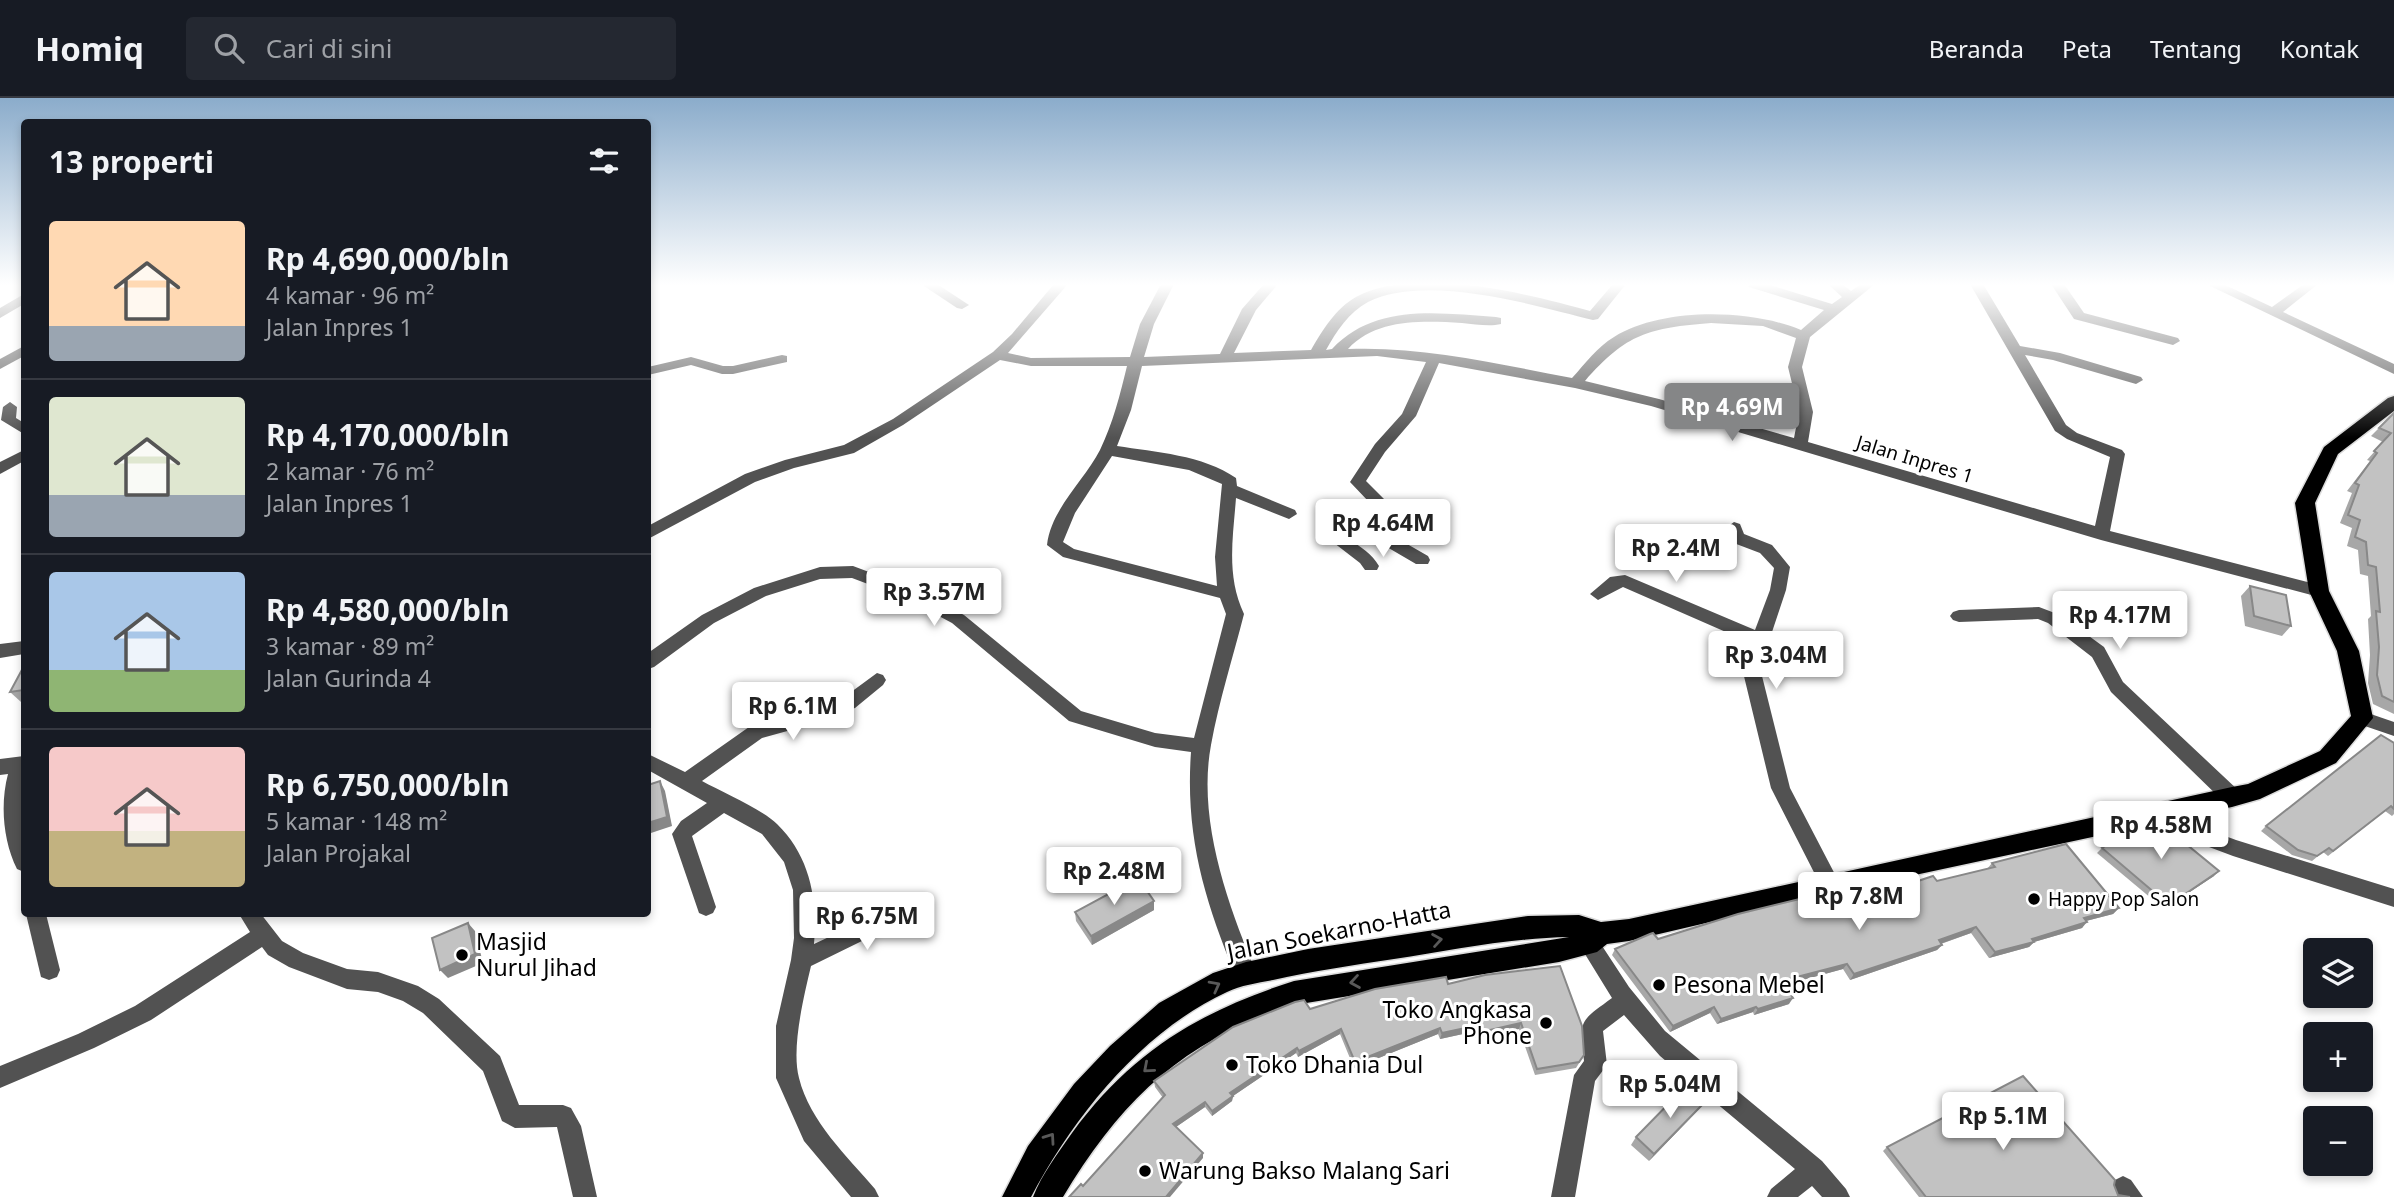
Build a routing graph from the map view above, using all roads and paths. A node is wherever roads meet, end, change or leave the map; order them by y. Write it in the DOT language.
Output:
graph roads {
  1 [pos="1018,335"];
  2 [pos="1143,335"];
  3 [pos="1235,335"];
  4 [pos="1326,335"];
  5 [pos="1355,335"];
  6 [pos="1626,335"];
  7 [pos="2006,335"];
  8 [pos="2152,335"];
  9 [pos="2320,335"];
  10 [pos="1803,336"];
  11 [pos="2173,341"];
  12 [pos="2014,349"];
  13 [pos="1337,352"];
  14 [pos="1317,353"];
  15 [pos="998,355"];
  16 [pos="1436,357"];
  17 [pos="782,359"];
  18 [pos="1224,359"];
  19 [pos="1135,362"];
  20 [pos="651,370"];
  21 [pos="2394,370"];
  22 [pos="2136,380"];
  23 [pos="1575,383"];
  24 [pos="2394,402"];
  25 [pos="10,407"];
  26 [pos="21,427"];
  27 [pos="1800,445"];
  28 [pos="1108,450"];
  29 [pos="21,457"];
  30 [pos="0,468"];
  31 [pos="1231,489"];
  32 [pos="1289,514"];
  33 [pos="1363,526"];
  34 [pos="1734,528"];
  35 [pos="651,531"];
  36 [pos="2101,534"];
  37 [pos="1422,560"];
  38 [pos="1371,566"];
  39 [pos="2319,590"];
  40 [pos="1226,594"];
  41 [pos="1598,594"];
  42 [pos="1959,616"];
  43 [pos="1761,640"];
  44 [pos="21,648"];
  45 [pos="0,651"];
  46 [pos="651,660"];
  47 [pos="877,680"];
  48 [pos="2361,718"];
  49 [pos="2394,729"];
  50 [pos="1201,746"];
  51 [pos="651,762"];
  52 [pos="21,764"];
  53 [pos="0,767"];
  54 [pos="21,767"];
  55 [pos="688,781"];
  56 [pos="2232,797"];
  57 [pos="724,802"];
  58 [pos="2147,815"];
  59 [pos="21,851"];
  60 [pos="1830,884"];
  61 [pos="2394,898"];
  62 [pos="914,906"];
  63 [pos="706,908"];
  64 [pos="37,917"];
  65 [pos="250,917"];
  66 [pos="1589,934"];
  67 [pos="263,935"];
  68 [pos="802,960"];
  69 [pos="49,970"];
  70 [pos="1246,974"];
  71 [pos="1627,1000"];
  72 [pos="0,1077"];
  73 [pos="1814,1169"];
  74 [pos="585,1197"];
  75 [pos="867,1197"];
  76 [pos="1016,1197"];
  77 [pos="1047,1197"];
  78 [pos="1563,1197"];
  79 [pos="1779,1197"];
  80 [pos="1838,1197"];
  1 -- 15 [label="street"];
  2 -- 19 [label="street"];
  3 -- 18 [label="street"];
  4 -- 14 [label="street"];
  5 -- 13 [label="street"];
  6 -- 23 [label="street"];
  7 -- 12 [label="street"];
  8 -- 11 [label="street"];
  9 -- 21 [label="street"];
  10 -- 27 [label="street"];
  12 -- 22 [label="street"];
  12 -- 36 [label="street"];
  13 -- 14 [label="street, Jalan Inpres 1"];
  13 -- 16 [label="street, Jalan Inpres 1"];
  14 -- 18 [label="street, Jalan Inpres 1"];
  15 -- 19 [label="street, Jalan Inpres 1"];
  15 -- 35 [label="street"];
  16 -- 23 [label="street, Jalan Inpres 1"];
  16 -- 33 [label="street"];
  17 -- 20 [label="street"];
  18 -- 19 [label="street, Jalan Inpres 1"];
  19 -- 28 [label="street"];
  23 -- 27 [label="street, Jalan Inpres 1"];
  24 -- 39 [label="highway"];
  25 -- 26 [label="street"];
  27 -- 36 [label="street, Jalan Inpres 1"];
  28 -- 31 [label="street"];
  28 -- 40 [label="street"];
  29 -- 30 [label="street"];
  31 -- 32 [label="street"];
  31 -- 40 [label="street"];
  33 -- 37 [label="street"];
  33 -- 38 [label="street"];
  34 -- 43 [label="street"];
  36 -- 39 [label="street, Jalan Inpres 1"];
  39 -- 48 [label="highway"];
  40 -- 50 [label="street"];
  41 -- 43 [label="street"];
  42 -- 56 [label="street"];
  43 -- 60 [label="street"];
  44 -- 45 [label="street"];
  46 -- 50 [label="street"];
  47 -- 55 [label="street"];
  48 -- 49 [label="street"];
  48 -- 56 [label="highway, Jalan Soekarno-Hatta"];
  50 -- 70 [label="street"];
  51 -- 55 [label="street"];
  52 -- 53 [label="street"];
  54 -- 59 [label="street"];
  55 -- 57 [label="street"];
  56 -- 58 [label="highway, Jalan Soekarno-Hatta"];
  57 -- 63 [label="street"];
  57 -- 68 [label="street"];
  58 -- 60 [label="highway, Jalan Soekarno-Hatta"];
  58 -- 61 [label="street"];
  60 -- 66 [label="highway, Jalan Soekarno-Hatta"];
  62 -- 68 [label="street"];
  64 -- 69 [label="street"];
  65 -- 67 [label="street"];
  70 -- 66 [label="highway, Jalan Soekarno-Hatta, one-way"];
  66 -- 71 [label="street"];
  66 -- 77 [label="highway, Jalan Soekarno-Hatta, one-way"];
  67 -- 72 [label="street"];
  67 -- 74 [label="street"];
  68 -- 75 [label="street"];
  76 -- 70 [label="highway, Jalan Soekarno-Hatta, one-way"];
  71 -- 73 [label="street"];
  71 -- 78 [label="street"];
  73 -- 79 [label="street"];
  73 -- 80 [label="street"];
}
